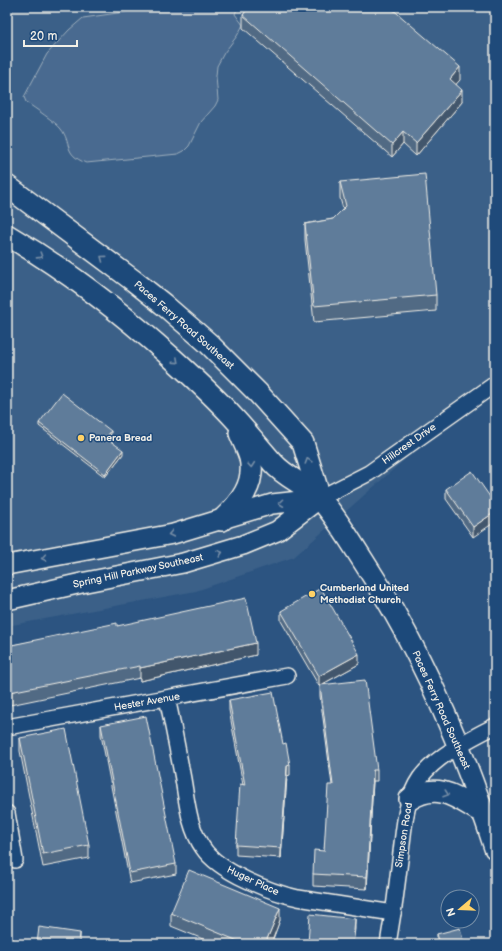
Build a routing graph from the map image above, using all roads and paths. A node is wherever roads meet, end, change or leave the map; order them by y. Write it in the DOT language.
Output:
graph roads {
  1 [pos="7,186"];
  2 [pos="7,235"];
  3 [pos="495,384"];
  4 [pos="232,416"];
  5 [pos="320,498"];
  6 [pos="222,520"];
  7 [pos="7,565"];
  8 [pos="7,600"];
  9 [pos="287,676"];
  10 [pos="167,698"];
  11 [pos="495,726"];
  12 [pos="7,727"];
  13 [pos="459,745"];
  14 [pos="410,799"];
  15 [pos="7,813"];
  16 [pos="483,813"];
  17 [pos="495,848"];
  18 [pos="15,860"];
  19 [pos="393,913"];
  20 [pos="388,944"];
  5 -- 1 [label="main road, Paces Ferry Road Southeast, one-way"];
  2 -- 4 [label="main road, Paces Ferry Road Southeast, one-way"];
  3 -- 5 [label="street, Hillcrest Drive"];
  4 -- 5 [label="main road, Paces Ferry Road Southeast"];
  4 -- 6 [label="main road, one-way"];
  5 -- 6 [label="street, one-way"];
  8 -- 5 [label="street, Spring Hill Parkway Southeast, one-way"];
  5 -- 13 [label="main road, Paces Ferry Road Southeast"];
  6 -- 7 [label="street, one-way"];
  9 -- 10 [label="street, Hester Avenue"];
  10 -- 12 [label="street, Hester Avenue"];
  10 -- 19 [label="street, Huger Place"];
  11 -- 13 [label="street, Simpson Road"];
  13 -- 14 [label="street, Simpson Road"];
  13 -- 16 [label="main road, Paces Ferry Road Southeast"];
  14 -- 16 [label="main road, one-way"];
  14 -- 19 [label="street, Simpson Road"];
  15 -- 18 [label="street"];
  16 -- 17 [label="main road, Paces Ferry Road Southeast"];
  19 -- 20 [label="street, Simpson Road"];
}
